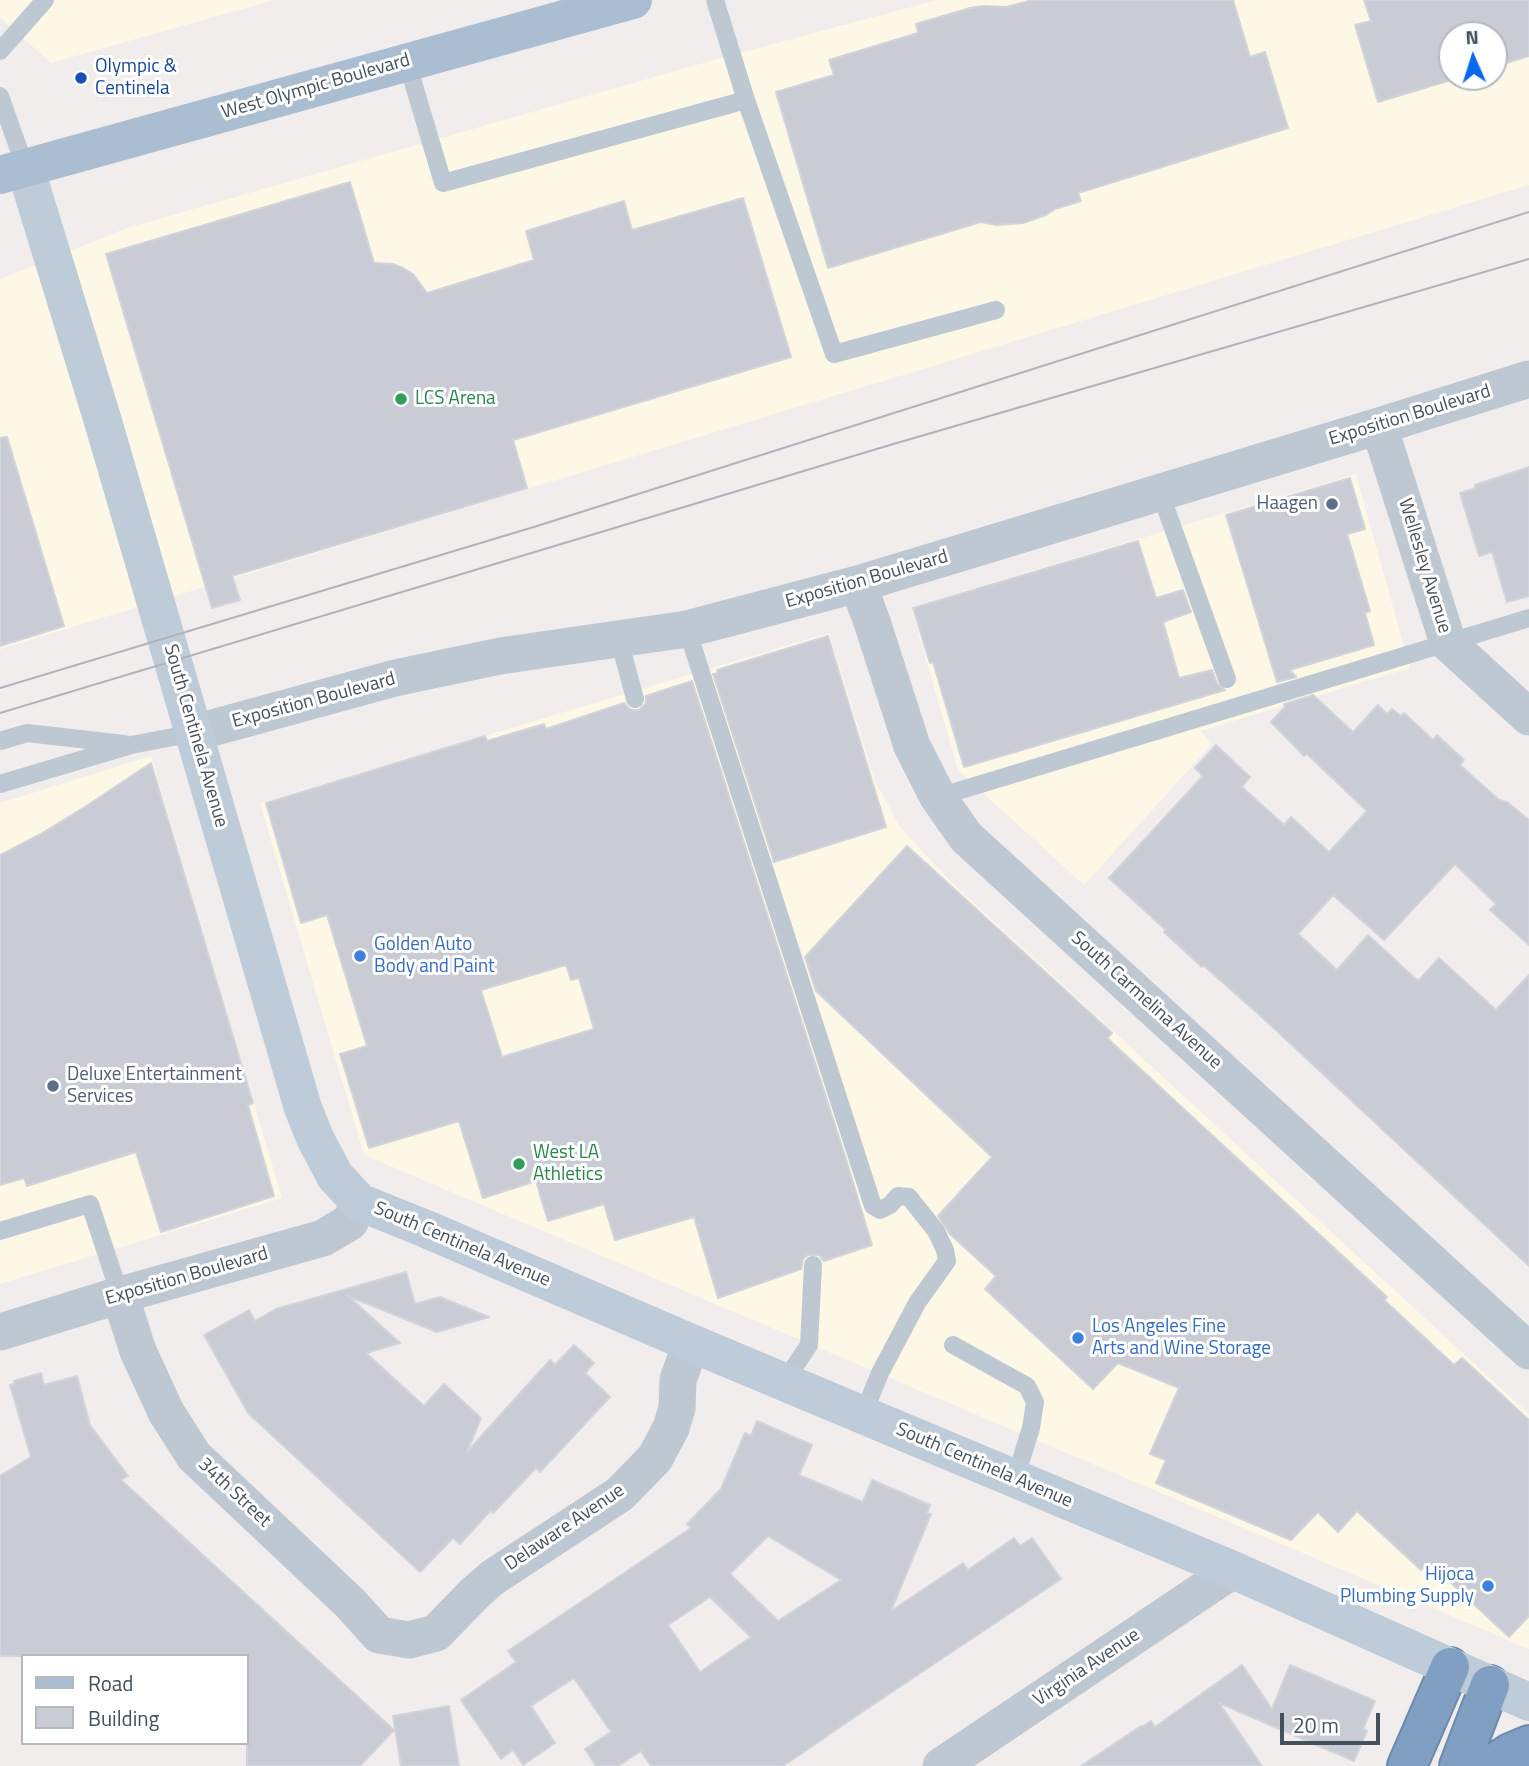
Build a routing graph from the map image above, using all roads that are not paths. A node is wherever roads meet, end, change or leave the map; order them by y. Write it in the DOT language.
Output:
graph roads {
  1 [pos="45,0"];
  2 [pos="633,0"];
  3 [pos="715,0"];
  4 [pos="582,6"];
  5 [pos="0,51"];
  6 [pos="407,62"];
  7 [pos="0,96"];
  8 [pos="746,100"];
  9 [pos="12,171"];
  10 [pos="996,310"];
  11 [pos="1529,379"];
  12 [pos="1379,426"];
  13 [pos="1160,492"];
  14 [pos="858,584"];
  15 [pos="1529,618"];
  16 [pos="687,629"];
  17 [pos="619,639"];
  18 [pos="1448,643"];
  19 [pos="1227,679"];
  20 [pos="635,699"];
  21 [pos="1529,716"];
  22 [pos="194,733"];
  23 [pos="0,741"];
  24 [pos="131,745"];
  25 [pos="0,784"];
  26 [pos="938,797"];
  27 [pos="359,1202"];
  28 [pos="0,1231"];
  29 [pos="813,1265"];
  30 [pos="120,1295"];
  31 [pos="0,1332"];
  32 [pos="691,1342"];
  33 [pos="953,1345"];
  34 [pos="1529,1351"];
  35 [pos="784,1382"];
  36 [pos="863,1415"];
  37 [pos="1015,1479"];
  38 [pos="1233,1570"];
  39 [pos="409,1640"];
  40 [pos="1450,1667"];
  41 [pos="1490,1685"];
  42 [pos="1529,1702"];
  43 [pos="1529,1745"];
  44 [pos="941,1766"];
  45 [pos="1407,1766"];
  46 [pos="1459,1766"];
  47 [pos="1491,1766"];
  1 -- 5 [label="lane"];
  2 -- 4 [label="main road, West Olympic Boulevard"];
  3 -- 8 [label="lane"];
  4 -- 6 [label="main road, West Olympic Boulevard"];
  6 -- 8 [label="lane"];
  6 -- 9 [label="main road, West Olympic Boulevard"];
  7 -- 9 [label="lane"];
  8 -- 10 [label="lane"];
  9 -- 22 [label="street, South Centinela Avenue"];
  11 -- 12 [label="street, Exposition Boulevard"];
  12 -- 13 [label="street, Exposition Boulevard"];
  12 -- 18 [label="street, Wellesley Avenue"];
  13 -- 14 [label="street, Exposition Boulevard"];
  13 -- 19 [label="lane"];
  14 -- 16 [label="street, Exposition Boulevard"];
  14 -- 26 [label="street, South Carmelina Avenue"];
  15 -- 18 [label="lane"];
  16 -- 17 [label="street, Exposition Boulevard"];
  16 -- 36 [label="lane"];
  17 -- 20 [label="lane"];
  17 -- 22 [label="street, Exposition Boulevard"];
  18 -- 21 [label="street, Wellesley Avenue"];
  18 -- 26 [label="lane"];
  22 -- 24 [label="lane"];
  22 -- 27 [label="street, South Centinela Avenue"];
  23 -- 24 [label="lane"];
  24 -- 25 [label="lane"];
  26 -- 34 [label="street, South Carmelina Avenue"];
  27 -- 30 [label="street, Exposition Boulevard"];
  27 -- 32 [label="street, South Centinela Avenue"];
  28 -- 30 [label="lane"];
  29 -- 35 [label="lane"];
  30 -- 31 [label="street, Exposition Boulevard"];
  30 -- 39 [label="street, 34th Street"];
  32 -- 35 [label="street, South Centinela Avenue"];
  32 -- 39 [label="street, Delaware Avenue"];
  33 -- 37 [label="lane"];
  35 -- 36 [label="street, South Centinela Avenue"];
  36 -- 37 [label="street, South Centinela Avenue"];
  37 -- 38 [label="street, South Centinela Avenue"];
  38 -- 40 [label="street, South Centinela Avenue"];
  38 -- 44 [label="street, Virginia Avenue"];
  40 -- 41 [label="street, South Centinela Avenue"];
  40 -- 45 [label="highway"];
  41 -- 42 [label="street, South Centinela Avenue"];
  41 -- 46 [label="highway"];
  43 -- 47 [label="highway"];
}
